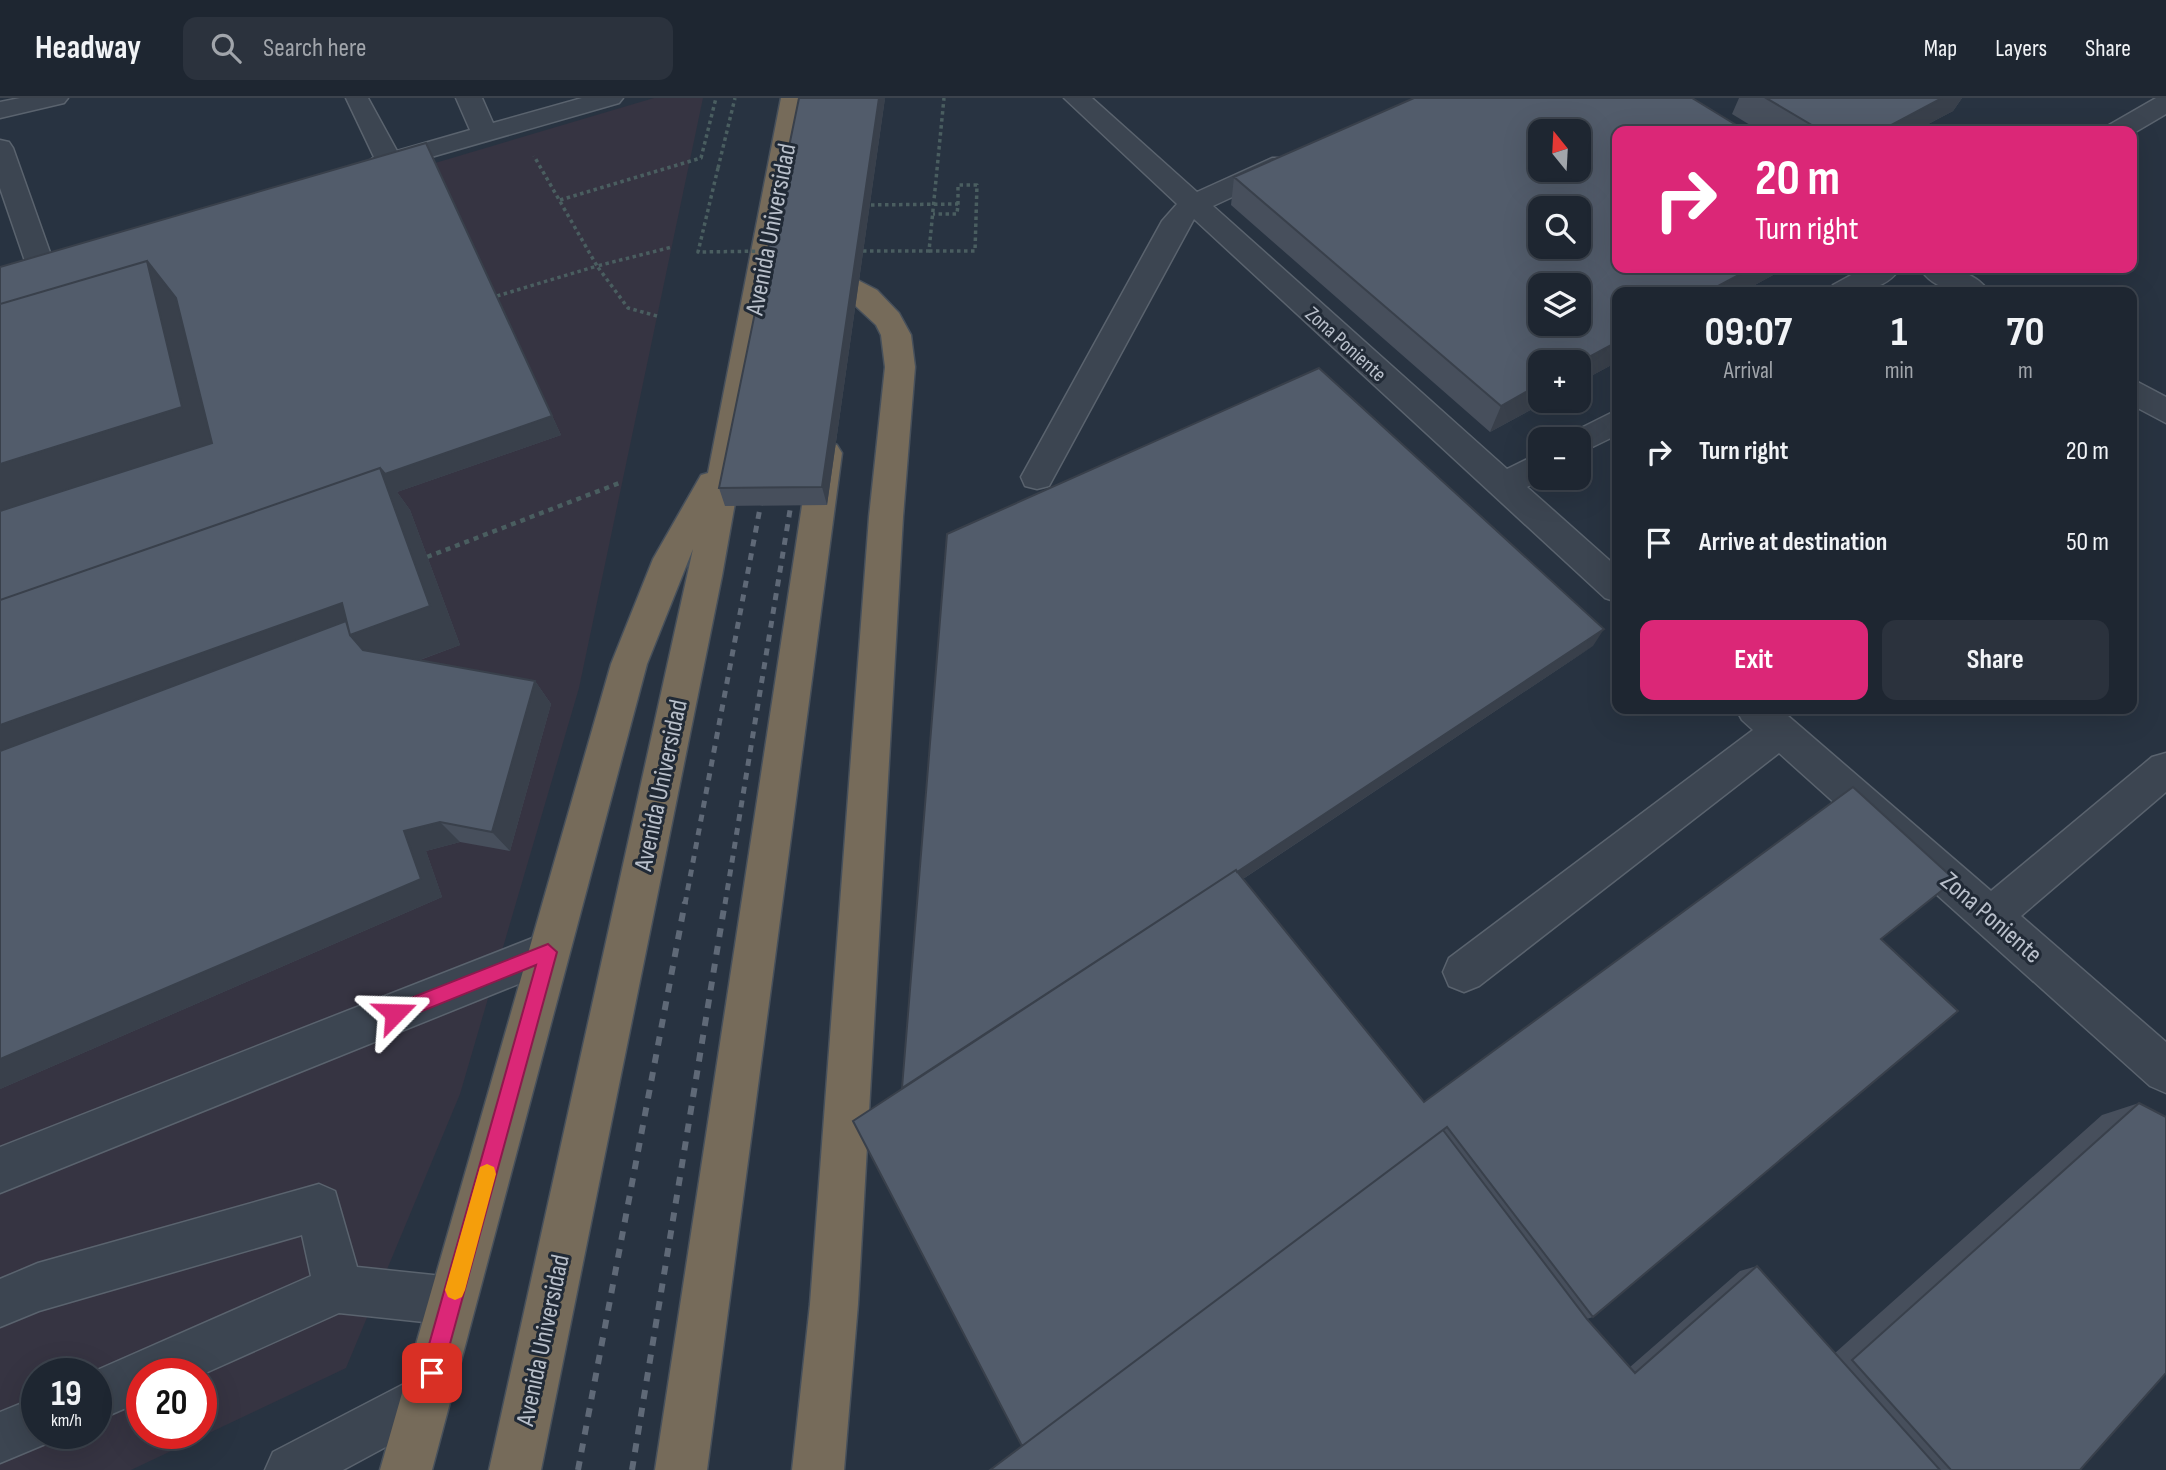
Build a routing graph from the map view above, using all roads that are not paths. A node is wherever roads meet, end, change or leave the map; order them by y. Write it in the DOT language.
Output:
graph roads {
  1 [pos="55,98"];
  2 [pos="469,98"];
  3 [pos="610,98"];
  4 [pos="794,98"];
  5 [pos="1077,98"];
  6 [pos="357,100"];
  7 [pos="2166,103"];
  8 [pos="0,110"];
  9 [pos="2127,126"];
  10 [pos="485,134"];
  11 [pos="0,148"];
  12 [pos="1303,154"];
  13 [pos="388,161"];
  14 [pos="348,173"];
  15 [pos="860,205"];
  16 [pos="1192,205"];
  17 [pos="39,261"];
  18 [pos="1877,273"];
  19 [pos="1942,273"];
  20 [pos="1852,287"];
  21 [pos="1965,287"];
  22 [pos="2137,393"];
  23 [pos="2166,412"];
  24 [pos="831,418"];
  25 [pos="1612,424"];
  26 [pos="1591,436"];
  27 [pos="725,464"];
  28 [pos="1528,472"];
  29 [pos="1037,477"];
  30 [pos="1502,486"];
  31 [pos="1612,584"];
  32 [pos="1768,720"];
  33 [pos="2166,769"];
  34 [pos="1991,916"];
  35 [pos="548,952"];
  36 [pos="1464,971"];
  37 [pos="2166,1071"];
  38 [pos="0,1170"];
  39 [pos="338,1289"];
  40 [pos="452,1301"];
  41 [pos="0,1303"];
  42 [pos="182,1358"];
  43 [pos="425,1398"];
  44 [pos="21,1429"];
  45 [pos="0,1438"];
  46 [pos="291,1470"];
  47 [pos="406,1470"];
  48 [pos="515,1470"];
  49 [pos="681,1470"];
  50 [pos="818,1470"];
  1 -- 8 [label="street"];
  2 -- 10 [label="street"];
  3 -- 10 [label="street"];
  4 -- 27 [label="highway, Avenida Universidad"];
  5 -- 16 [label="street, Zona Poniente"];
  6 -- 13 [label="street"];
  7 -- 9 [label="street"];
  10 -- 13 [label="street"];
  11 -- 17 [label="street"];
  12 -- 16 [label="street"];
  13 -- 14 [label="street"];
  15 -- 50 [label="highway"];
  16 -- 29 [label="street"];
  16 -- 30 [label="street, Zona Poniente"];
  18 -- 20 [label="street"];
  19 -- 21 [label="street"];
  22 -- 23 [label="street"];
  24 -- 49 [label="highway"];
  25 -- 26 [label="street"];
  27 -- 35 [label="highway"];
  27 -- 48 [label="highway, Avenida Universidad"];
  28 -- 30 [label="street"];
  30 -- 31 [label="street, Zona Poniente"];
  32 -- 34 [label="street, Zona Poniente"];
  32 -- 36 [label="street"];
  33 -- 34 [label="street"];
  34 -- 37 [label="street, Zona Poniente"];
  35 -- 38 [label="street"];
  35 -- 40 [label="highway"];
  39 -- 40 [label="street"];
  39 -- 41 [label="street"];
  39 -- 42 [label="street"];
  40 -- 43 [label="highway"];
  43 -- 46 [label="street"];
  43 -- 47 [label="highway"];
  44 -- 45 [label="street"];
}
